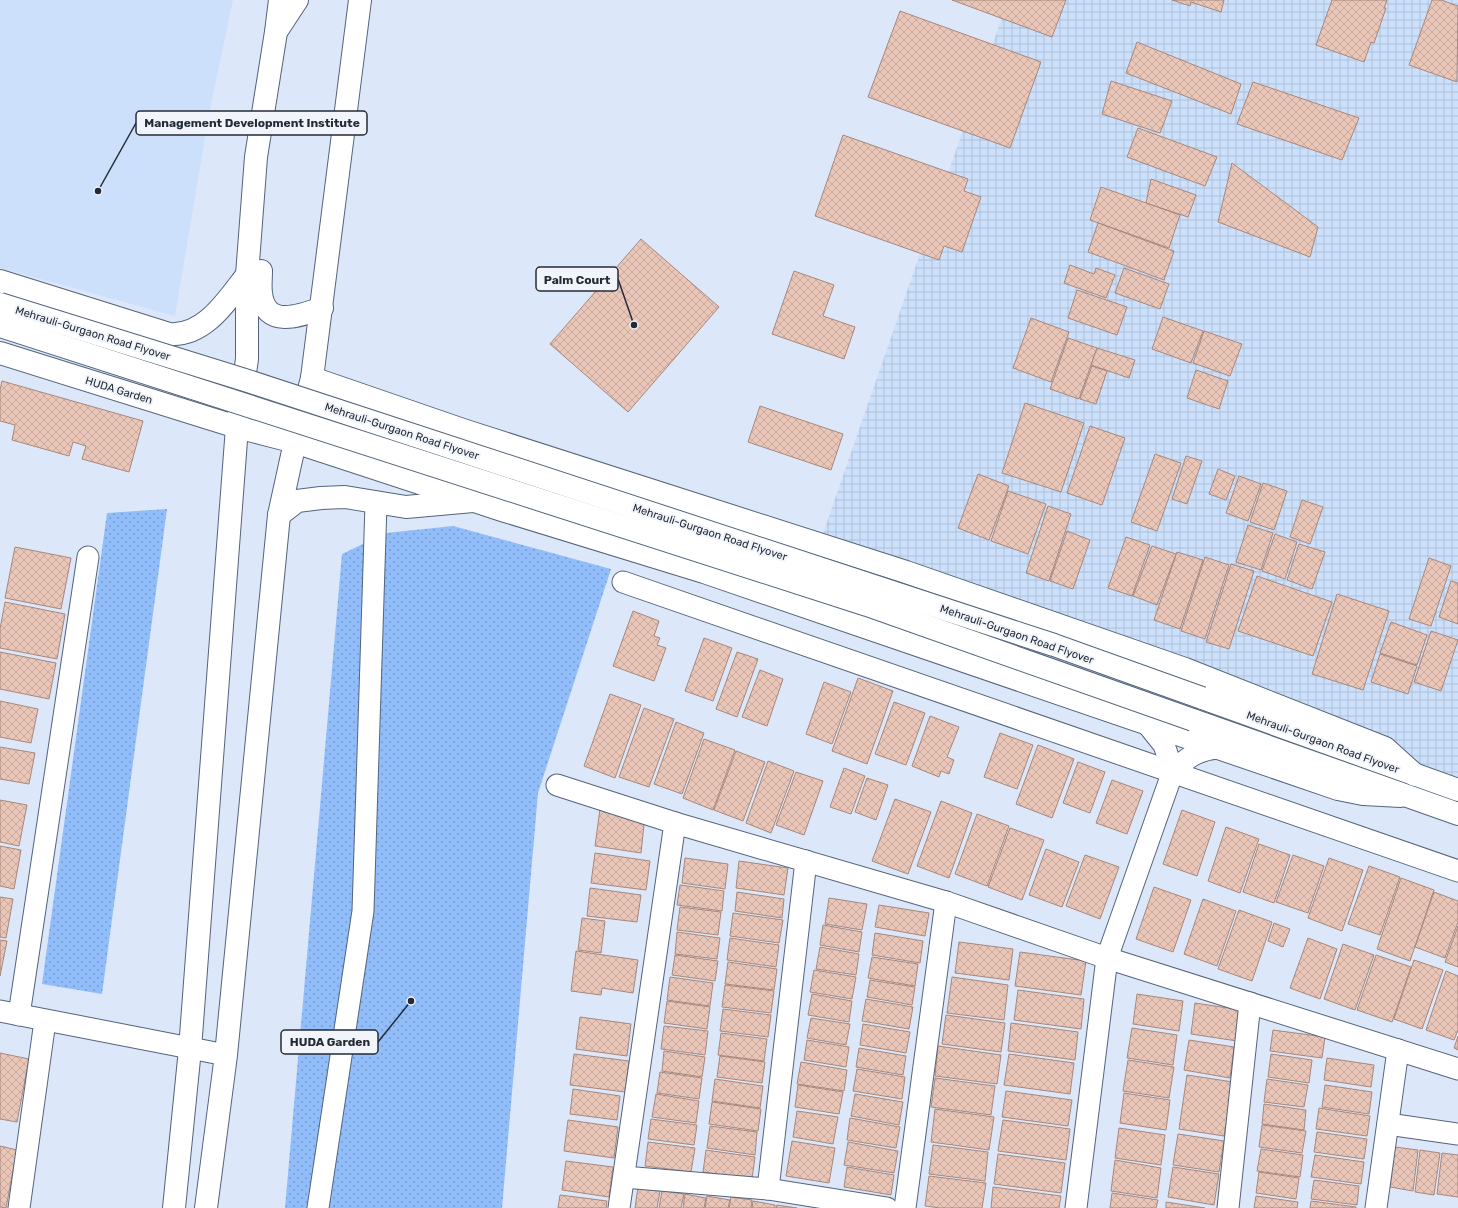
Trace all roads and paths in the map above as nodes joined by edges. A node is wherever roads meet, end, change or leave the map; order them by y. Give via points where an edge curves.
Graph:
1 (280, 0) edge
2 (297, 0) edge
3 (360, 0) edge
4 (276, 32) junction
5 (256, 156) junction
6 (247, 275) junction
7 (0, 281) edge
8 (0, 304) edge
9 (322, 308) junction
10 (0, 326) edge
11 (144, 326) junction
12 (0, 353) edge
13 (312, 378) junction
14 (128, 392) junction
15 (415, 414) junction
16 (237, 427) junction
17 (294, 442) junction
18 (396, 475) junction
19 (473, 501) junction
20 (376, 504) junction
21 (279, 515) junction
22 (88, 557) dead end
23 (623, 582) dead end
24 (1148, 725) junction
25 (1217, 748) junction
26 (1173, 771) junction
27 (1414, 775) junction
28 (557, 785) dead end
29 (1458, 790) edge
30 (1408, 796) junction
31 (1458, 814) edge
32 (674, 823) junction
33 (806, 861) junction
34 (1458, 871) edge
35 (946, 902) junction
36 (1107, 958) junction
37 (1250, 1003) junction
38 (10, 1013) edge
39 (45, 1021) junction
40 (190, 1049) junction
41 (1398, 1050) junction
42 (226, 1055) junction
43 (1458, 1069) edge
44 (1388, 1124) junction
45 (1458, 1134) edge
46 (624, 1177) junction
47 (768, 1189) junction
48 (19, 1208) edge
49 (174, 1208) edge
50 (206, 1208) edge
51 (318, 1208) edge
52 (619, 1208) edge
53 (887, 1208) edge
54 (905, 1208) edge
55 (1076, 1208) edge
56 (1228, 1208) edge
57 (1376, 1208) edge

1 - 4 main road
2 - 4 main road
3 - 9 main road
4 - 5 main road
5 - 6 main road
5 - 9 main road via 262,214 263,304 270,312 281,318 291,318
6 - 11 main road via 217,313 197,328 179,335
6 - 16 main road via 247,359
7 - 11 main road
8 - 27 main road, Mehrauli-Gurgaon Road Flyover, bridge via 270,388 1054,645
9 - 13 main road
10 - 30 main road, Mehrauli-Gurgaon Road Flyover, bridge via 867,605
11 - 14 main road
12 - 14 main road, HUDA Garden
13 - 15 main road
13 - 17 main road
14 - 16 main road, HUDA Garden
15 - 18 main road
15 - 27 main road via 906,572 1185,669 1385,748
16 - 17 main road, HUDA Garden
16 - 40 main road
17 - 18 main road, HUDA Garden
17 - 21 main road
18 - 19 main road, HUDA Garden
19 - 20 main road via 406,507
19 - 24 main road, HUDA Garden via 704,572
20 - 21 main road via 345,497 321,498 297,501
20 - 51 street via 363,912
21 - 42 main road
22 - 38 street
23 - 26 street
24 - 25 main road, HUDA Garden
24 - 26 street via 1164,745
25 - 26 street via 1197,752
25 - 30 main road, HUDA Garden via 1349,792
26 - 34 street
26 - 36 street
27 - 29 main road, Mehrauli-Gurgaon Road Flyover
28 - 32 street
30 - 31 main road, Mehrauli-Gurgaon Road Flyover
32 - 33 street
32 - 46 street
33 - 35 street
33 - 47 street
35 - 36 street
35 - 54 street
36 - 37 street
36 - 55 street
37 - 41 street
37 - 56 street
38 - 39 street
39 - 40 street
39 - 48 street
40 - 42 street
40 - 49 main road
41 - 43 street
41 - 44 street
42 - 50 main road
44 - 45 street
44 - 57 street
46 - 47 street
46 - 52 street
47 - 53 street

